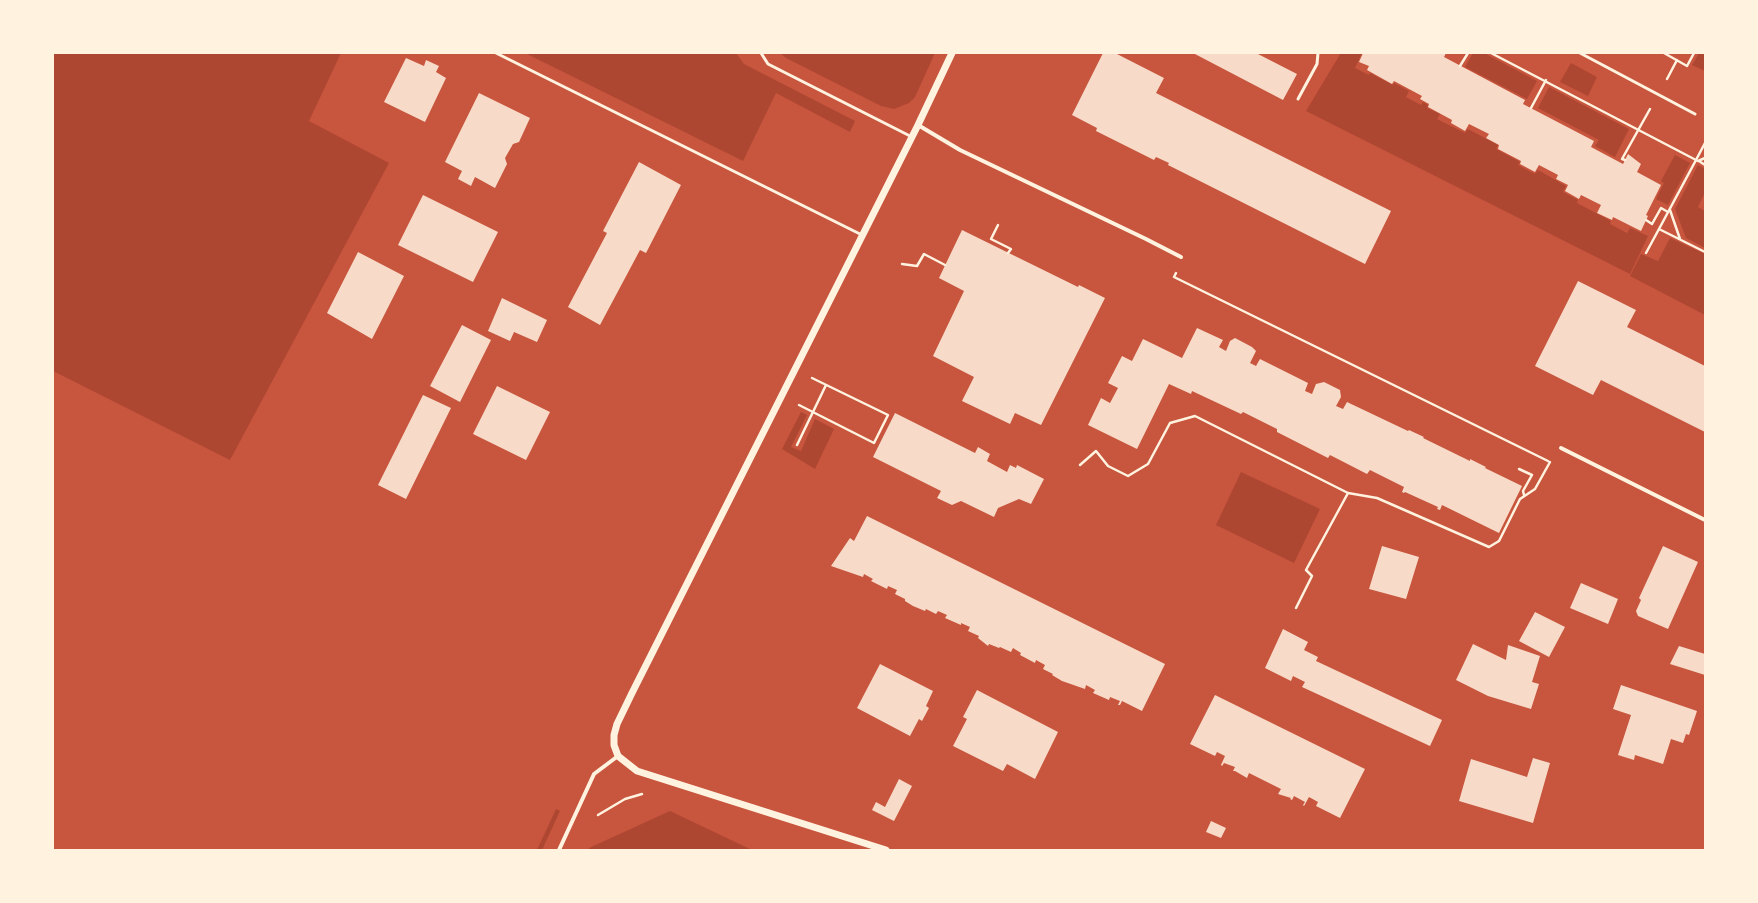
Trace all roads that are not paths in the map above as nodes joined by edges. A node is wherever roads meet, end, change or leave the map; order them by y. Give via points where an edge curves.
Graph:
1 (496, 53) edge
2 (761, 53) edge
3 (952, 53) edge
4 (1318, 53) edge
5 (1580, 53) edge
6 (1298, 99) dead end
7 (1695, 114) dead end
8 (918, 125) junction
9 (912, 136) junction
10 (862, 236) junction
11 (1180, 257) road end
12 (1561, 448) dead end
13 (1705, 520) edge
14 (618, 756) junction
15 (559, 850) edge
16 (886, 850) edge

1 - 10 lane
2 - 9 lane via 768,64
3 - 8 street
4 - 6 lane via 1317,64
5 - 7 lane
8 - 9 street
8 - 11 street via 960,150
9 - 10 street
10 - 14 street via 617,724 614,745
12 - 13 street
14 - 15 street via 594,774
14 - 16 street via 637,771

